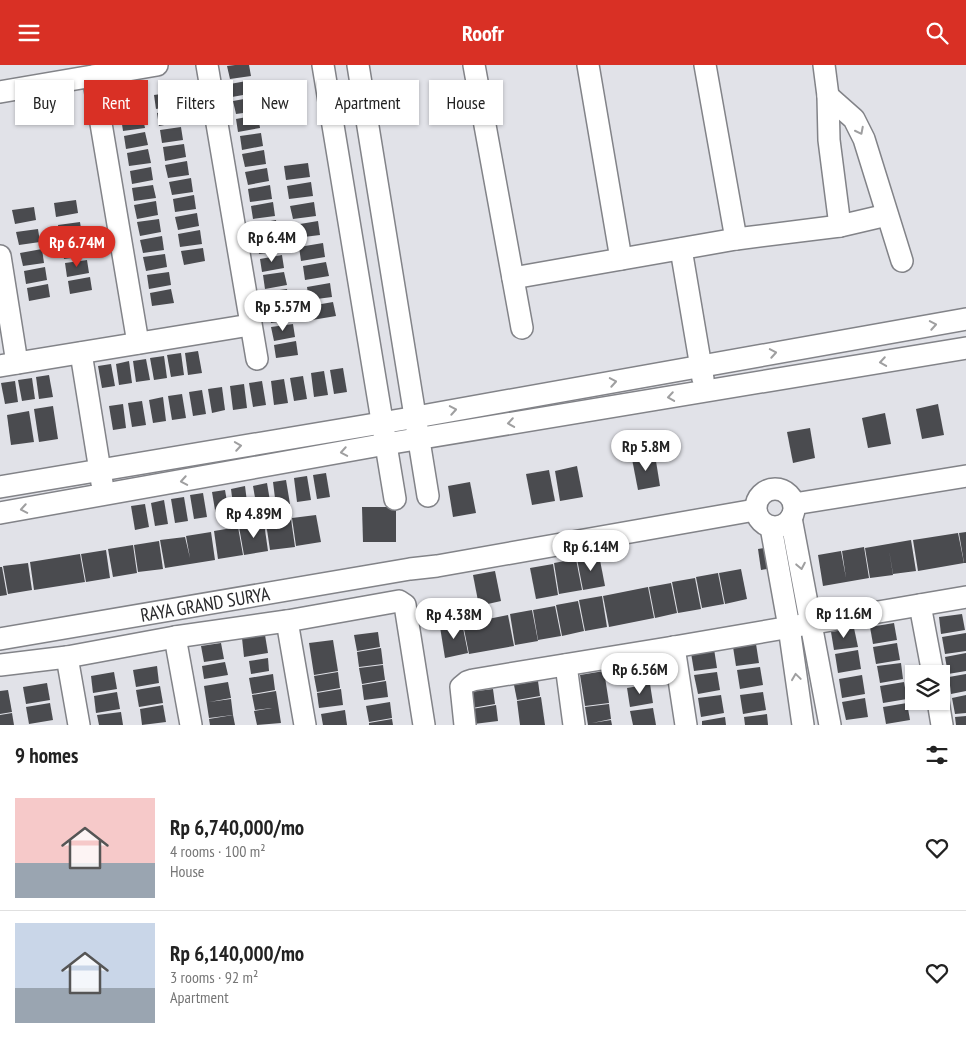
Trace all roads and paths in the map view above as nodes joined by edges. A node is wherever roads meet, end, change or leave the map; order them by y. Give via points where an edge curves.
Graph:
1 (157, 65) edge
2 (207, 65) edge
3 (323, 65) edge
4 (358, 65) edge
5 (474, 65) edge
6 (588, 65) edge
7 (705, 65) edge
8 (824, 65) edge
9 (93, 76) junction
10 (0, 92) edge
11 (828, 95) junction
12 (887, 215) junction
13 (840, 226) junction
14 (736, 239) junction
15 (681, 249) junction
16 (0, 256) edge
17 (621, 259) junction
18 (902, 261) dead end
19 (513, 278) junction
20 (966, 319) edge
21 (250, 325) junction
22 (522, 328) dead end
23 (138, 343) junction
24 (966, 348) edge
25 (81, 353) junction
26 (257, 359) dead end
27 (8, 365) edge
28 (701, 366) junction
29 (706, 391) junction
30 (397, 420) junction
31 (401, 442) junction
32 (100, 469) junction
33 (966, 476) edge
34 (0, 487) edge
35 (104, 495) junction
36 (428, 496) dead end
37 (395, 499) dead end
38 (755, 510) junction
39 (792, 511) junction
40 (0, 513) edge
41 (771, 527) junction
42 (966, 597) edge
43 (920, 605) junction
44 (286, 621) junction
45 (812, 624) junction
46 (789, 627) junction
47 (175, 637) junction
48 (0, 639) edge
49 (674, 647) junction
50 (67, 657) junction
51 (0, 665) edge
52 (566, 665) junction
53 (931, 665) edge
54 (940, 710) edge
55 (80, 725) edge
56 (191, 725) edge
57 (305, 725) edge
58 (424, 725) edge
59 (465, 725) edge
60 (574, 725) edge
61 (686, 725) edge
62 (803, 725) edge
63 (830, 725) edge
64 (942, 725) edge

1 - 9 street
2 - 21 street
3 - 30 street
4 - 30 street
5 - 19 street
6 - 17 street
7 - 14 street
8 - 11 street
9 - 10 street
9 - 23 street
11 -> 12 street via 854,119 864,139
11 - 13 street via 829,140
12 - 13 street
12 - 18 street
13 - 14 street
14 - 15 street
15 - 17 street
15 - 28 street
16 - 27 street
17 - 19 street
19 - 22 street
28 -> 20 street
21 - 23 street
21 - 26 street
23 - 25 street
24 -> 29 street
25 - 27 street
25 - 32 street
28 - 29 street
30 -> 28 street
29 -> 31 street
30 - 31 street
30 - 31 street
32 -> 30 street
31 -> 35 street
31 - 36 street
31 - 37 street
32 - 34 street
32 - 35 street
33 - 39 street
35 -> 40 street
38 - 39 street via 759,496 765,491 779,489 791,497
38 - 41 street via 760,521
38 - 48 street, RAYA GRAND SURYA
39 - 41 street via 782,526
39 -> 45 street
41 - 46 street
42 - 43 street
43 - 45 street
43 - 53 street
44 - 47 street
44 - 57 street
44 - 58 street via 402,602 406,610
45 - 46 street
45 - 63 street
46 - 49 street
62 -> 46 street
47 - 50 street
47 - 56 street
49 - 52 street
49 - 61 street
50 - 51 street
50 - 55 street
52 - 59 street via 467,682 461,687
52 - 60 street
54 - 64 street

